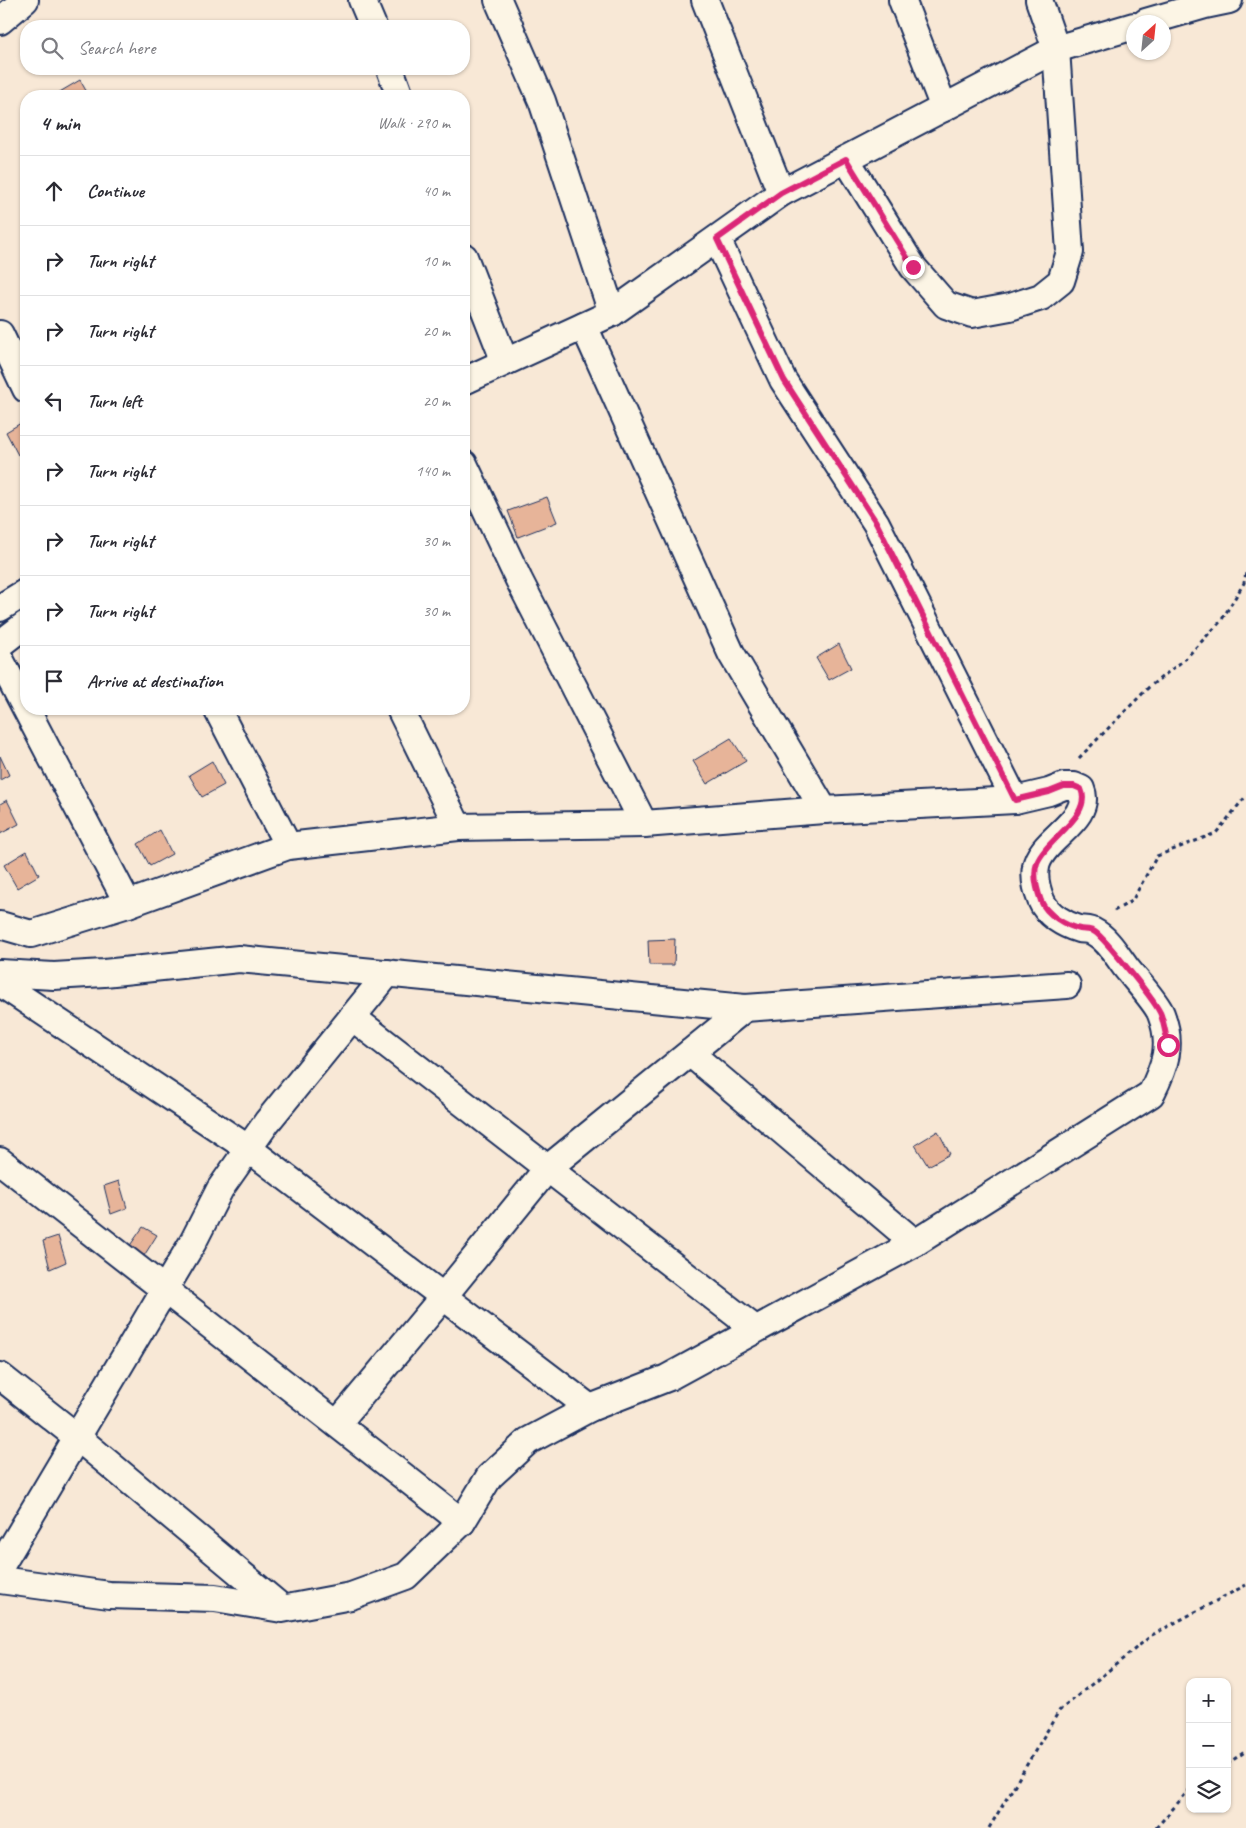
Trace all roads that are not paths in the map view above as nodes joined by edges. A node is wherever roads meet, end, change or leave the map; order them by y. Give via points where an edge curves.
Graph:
1 (25, 0) edge
2 (362, 0) edge
3 (498, 0) edge
4 (704, 0) edge
5 (902, 0) edge
6 (1039, 0) edge
7 (1229, 0) edge
8 (1170, 15) edge
9 (370, 20) edge
10 (0, 22) edge
11 (1126, 28) edge
12 (1056, 50) junction
13 (392, 75) edge
14 (398, 90) edge
15 (944, 108) junction
16 (846, 159) junction
17 (781, 193) junction
18 (717, 239) junction
19 (470, 272) edge
20 (612, 314) junction
21 (584, 326) junction
22 (0, 334) edge
23 (505, 362) junction
24 (20, 376) edge
25 (470, 378) edge
26 (470, 477) edge
27 (20, 596) edge
28 (0, 608) edge
29 (20, 629) edge
30 (0, 644) edge
31 (0, 659) edge
32 (20, 697) edge
33 (29, 715) edge
34 (220, 715) edge
35 (403, 715) edge
36 (1015, 800) junction
37 (824, 810) junction
38 (644, 824) junction
39 (458, 826) junction
40 (288, 846) junction
41 (128, 904) junction
42 (0, 925) edge
43 (0, 973) edge
44 (388, 973) junction
45 (0, 983) edge
46 (1067, 985) dead end
47 (745, 1008) junction
48 (352, 1017) junction
49 (690, 1053) junction
50 (248, 1149) junction
51 (0, 1161) edge
52 (547, 1169) junction
53 (915, 1243) junction
54 (165, 1289) junction
55 (443, 1297) junction
56 (754, 1329) junction
57 (0, 1376) edge
58 (590, 1408) junction
59 (337, 1424) junction
60 (77, 1437) junction
61 (462, 1522) junction
62 (0, 1567) edge
63 (0, 1580) edge
64 (282, 1609) junction

1 - 10 street
2 - 9 street
3 - 20 street via 542,101
4 - 17 street
5 - 15 street
6 - 12 street
7 - 8 street
11 - 12 street
12 - 15 street
12 - 16 street via 1070,252 1061,281 1041,297 972,314 946,305 913,267
13 - 14 street
15 - 16 street
16 - 17 street
17 - 18 street
18 - 20 street
18 - 36 street via 784,380 876,522
19 - 23 street
20 - 21 street
21 - 23 street
21 - 37 street via 731,653
22 - 24 street
23 - 25 street
26 - 38 street via 518,580
27 - 28 street
29 - 30 street
31 - 32 street
33 - 41 street
34 - 40 street
35 - 39 street
36 - 37 street
36 - 53 street via 1064,786 1081,789 1083,805 1078,814 1041,854 1036,865 1035,878 1042,902 1066,924 1093,931 1106,941 1161,1013 1168,1045 1163,1069 1150,1094
37 - 38 street
38 - 39 street
39 - 40 street
40 - 41 street
41 - 42 street via 31,934
43 - 44 street via 54,976 239,959
44 - 47 street
44 - 48 street
45 - 50 street
46 - 47 street
47 - 49 street
48 - 50 street
48 - 52 street
49 - 52 street
49 - 53 street
50 - 54 street via 220,1189
50 - 55 street
51 - 54 street
52 - 55 street
52 - 56 street
53 - 56 street
54 - 59 street
54 - 60 street
55 - 58 street
55 - 59 street
56 - 58 street via 667,1378
57 - 60 street
58 - 61 street via 528,1441 489,1477
59 - 61 street
60 - 62 street
60 - 64 street
61 - 64 street via 406,1576 351,1596
63 - 64 street via 110,1595 216,1598

